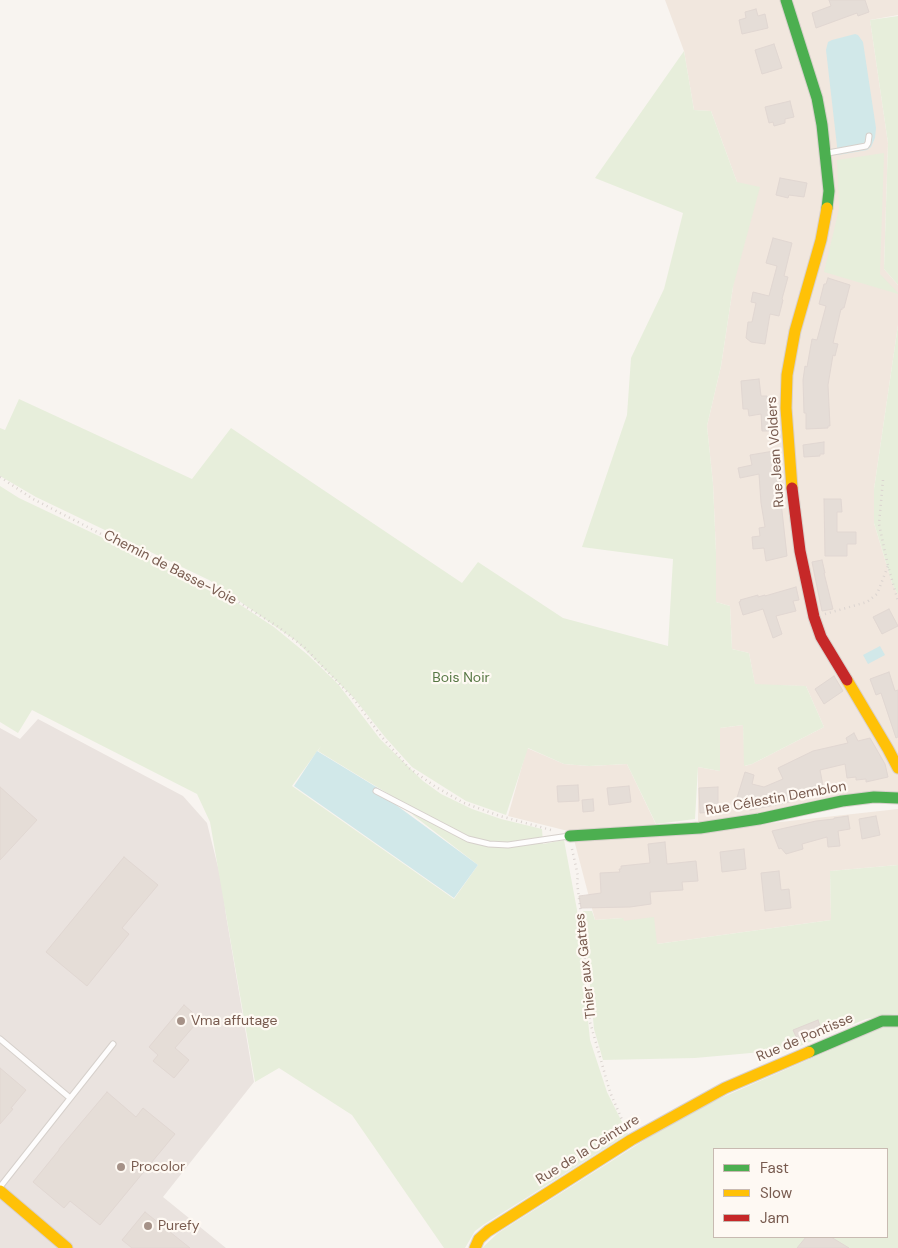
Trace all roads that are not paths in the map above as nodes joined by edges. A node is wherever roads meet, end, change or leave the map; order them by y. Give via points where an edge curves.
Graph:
1 (786, 0) edge
2 (869, 136) dead end
3 (825, 154) junction
4 (898, 768) edge
5 (376, 791) dead end
6 (898, 798) edge
7 (570, 836) joint
8 (898, 1021) edge
9 (0, 1039) edge
10 (113, 1044) dead end
11 (725, 1088) joint
12 (70, 1098) junction
13 (0, 1187) edge
14 (0, 1191) edge
15 (66, 1248) edge
16 (474, 1248) edge

1 - 3 street, Rue Jean Volders via 818,98
2 - 3 lane via 866,146
3 - 4 street, Rue Jean Volders via 829,191 827,212 793,339 788,375 786,408 793,495 800,551 814,617 825,644
5 - 7 lane via 468,839 489,844 508,845
6 - 7 street, Rue Célestin Demblon via 842,801 759,820 700,828
8 - 11 street, Rue de Pontisse via 882,1021
9 - 12 lane
10 - 12 lane
11 - 16 street, Rue de la Ceinture via 631,1140 488,1231
12 - 13 lane
14 - 15 street

